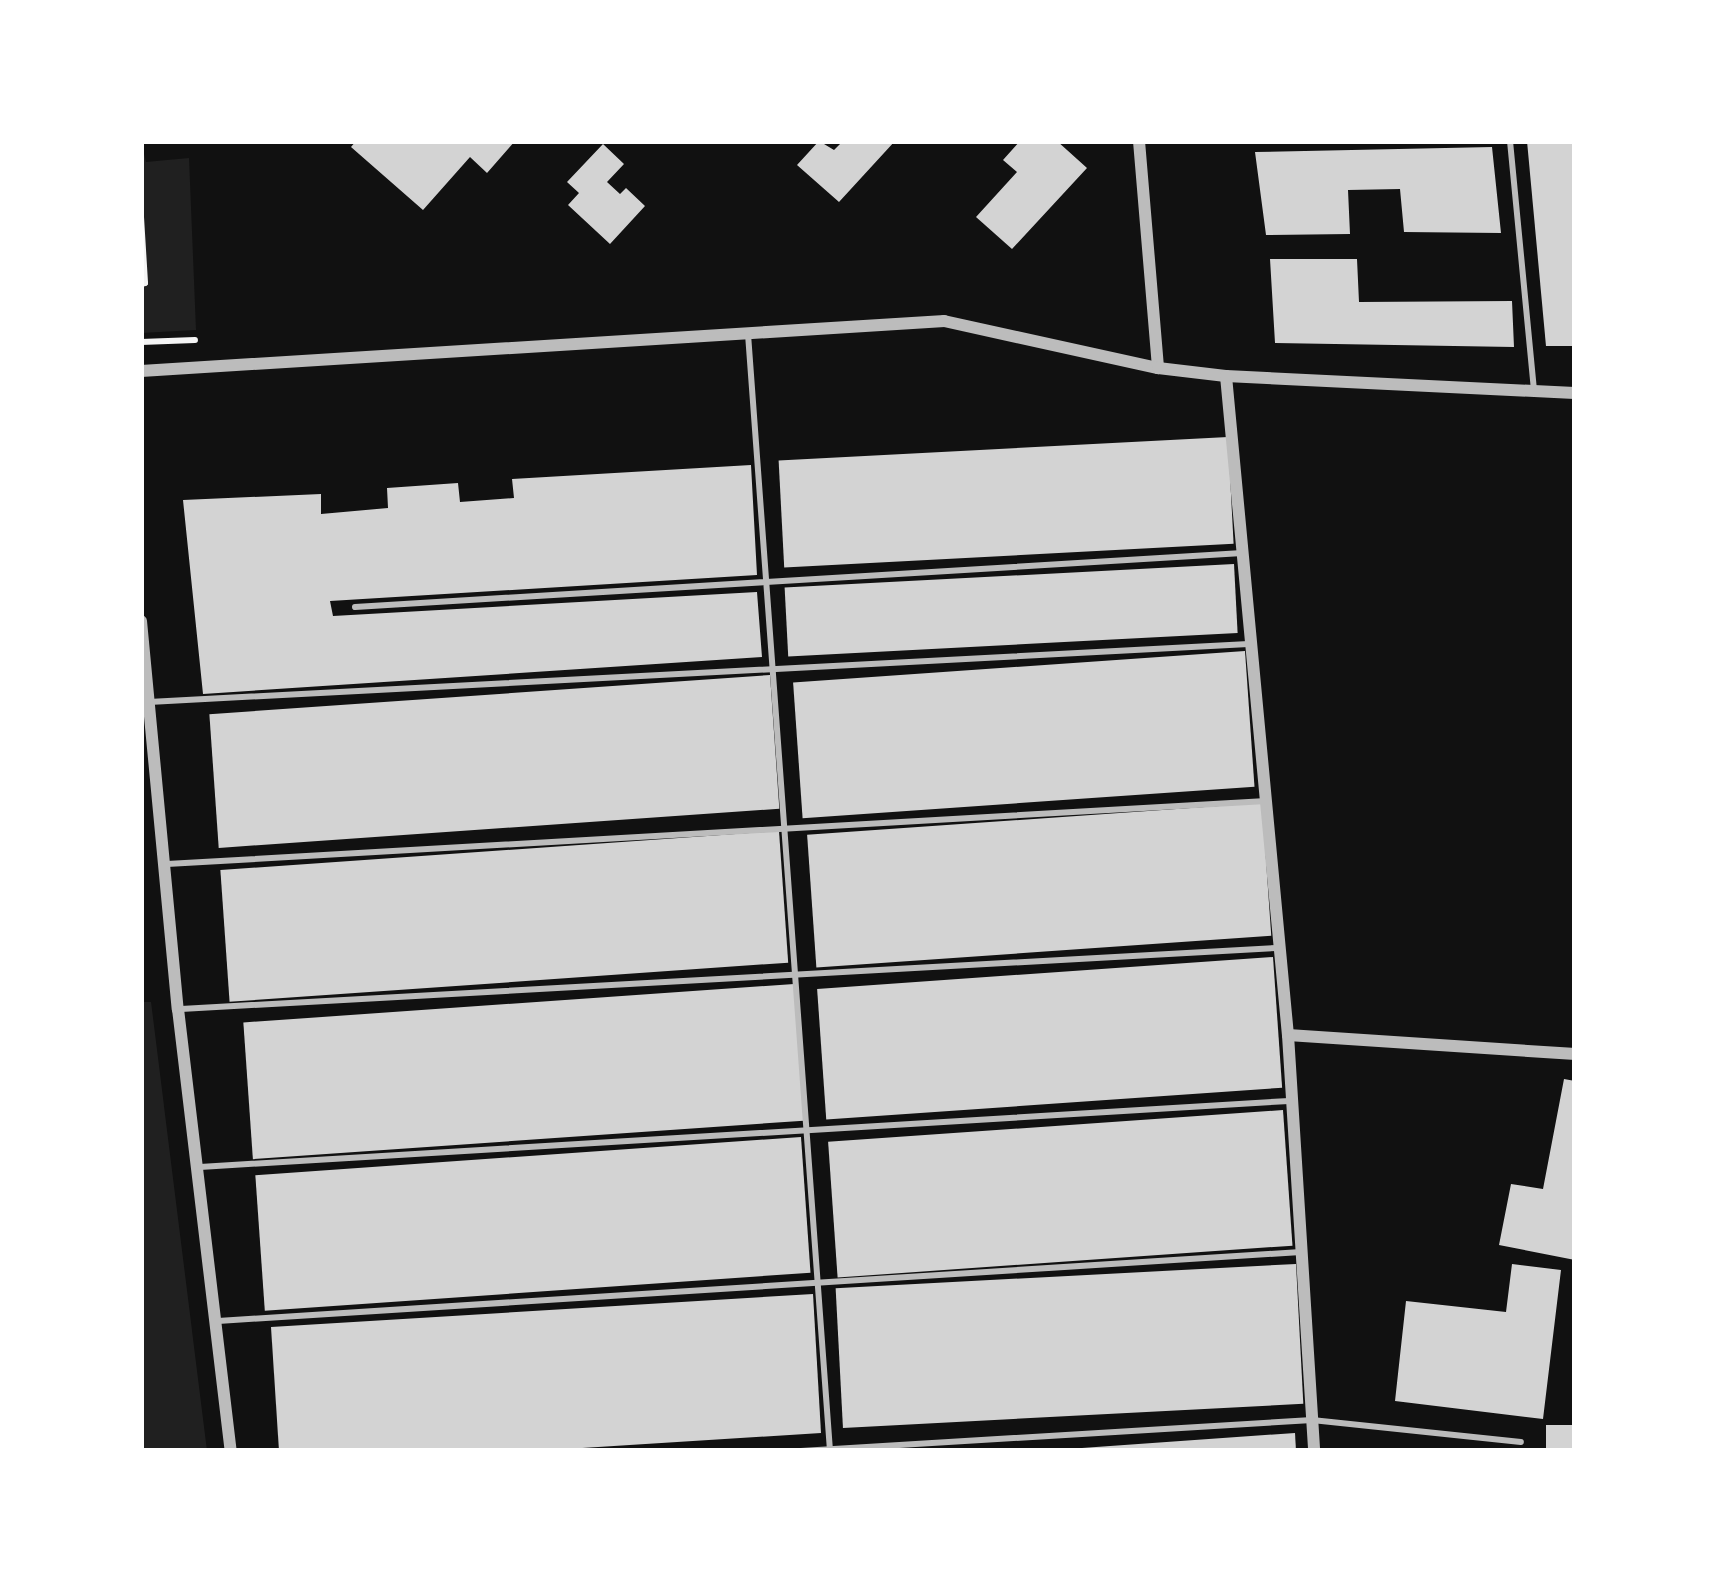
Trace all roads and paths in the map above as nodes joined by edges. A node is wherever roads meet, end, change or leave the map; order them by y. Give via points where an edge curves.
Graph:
1 (1139, 141) edge
2 (1510, 141) edge
3 (141, 217) edge
4 (141, 284) edge
5 (748, 334) junction
6 (195, 340) dead end
7 (141, 342) edge
8 (1158, 368) junction
9 (141, 371) edge
10 (1226, 376) junction
11 (1534, 392) junction
12 (1575, 394) edge
13 (1242, 554) junction
14 (766, 582) junction
15 (355, 607) dead end
16 (141, 621) edge
17 (1251, 644) junction
18 (773, 669) junction
19 (149, 702) junction
20 (1266, 801) junction
21 (784, 829) junction
22 (164, 864) junction
23 (1280, 948) junction
24 (795, 975) junction
25 (178, 1010) junction
26 (1288, 1035) junction
27 (1575, 1054) edge
28 (1292, 1101) junction
29 (806, 1130) junction
30 (195, 1167) junction
31 (1302, 1252) junction
32 (818, 1283) junction
33 (215, 1322) junction
34 (1312, 1420) junction
35 (1521, 1442) dead end
36 (830, 1450) edge
37 (231, 1451) edge
38 (801, 1451) edge
39 (1314, 1451) edge

1 - 8 street
2 - 11 lane
3 - 4 path
5 - 8 street via 944,321
5 - 9 street
5 - 14 lane
6 - 7 path
8 - 10 street
10 - 11 street
10 - 13 street
11 - 12 street
13 - 14 lane
13 - 17 street
14 - 15 lane
14 - 18 lane
16 - 19 street
17 - 18 lane
17 - 20 street
18 - 19 lane
18 - 21 lane
19 - 22 street
20 - 21 lane
20 - 23 street
21 - 22 lane
21 - 24 lane
22 - 25 street
23 - 24 lane
23 - 26 street
24 - 25 lane
24 - 29 lane
25 - 30 street
26 - 27 street
26 - 28 street
28 - 29 lane
28 - 31 street
29 - 30 lane
29 - 32 lane
30 - 33 street
31 - 32 lane
31 - 34 street
32 - 33 lane
32 - 36 lane
33 - 37 street
34 - 35 lane
34 - 36 lane
34 - 39 street
36 - 38 lane

